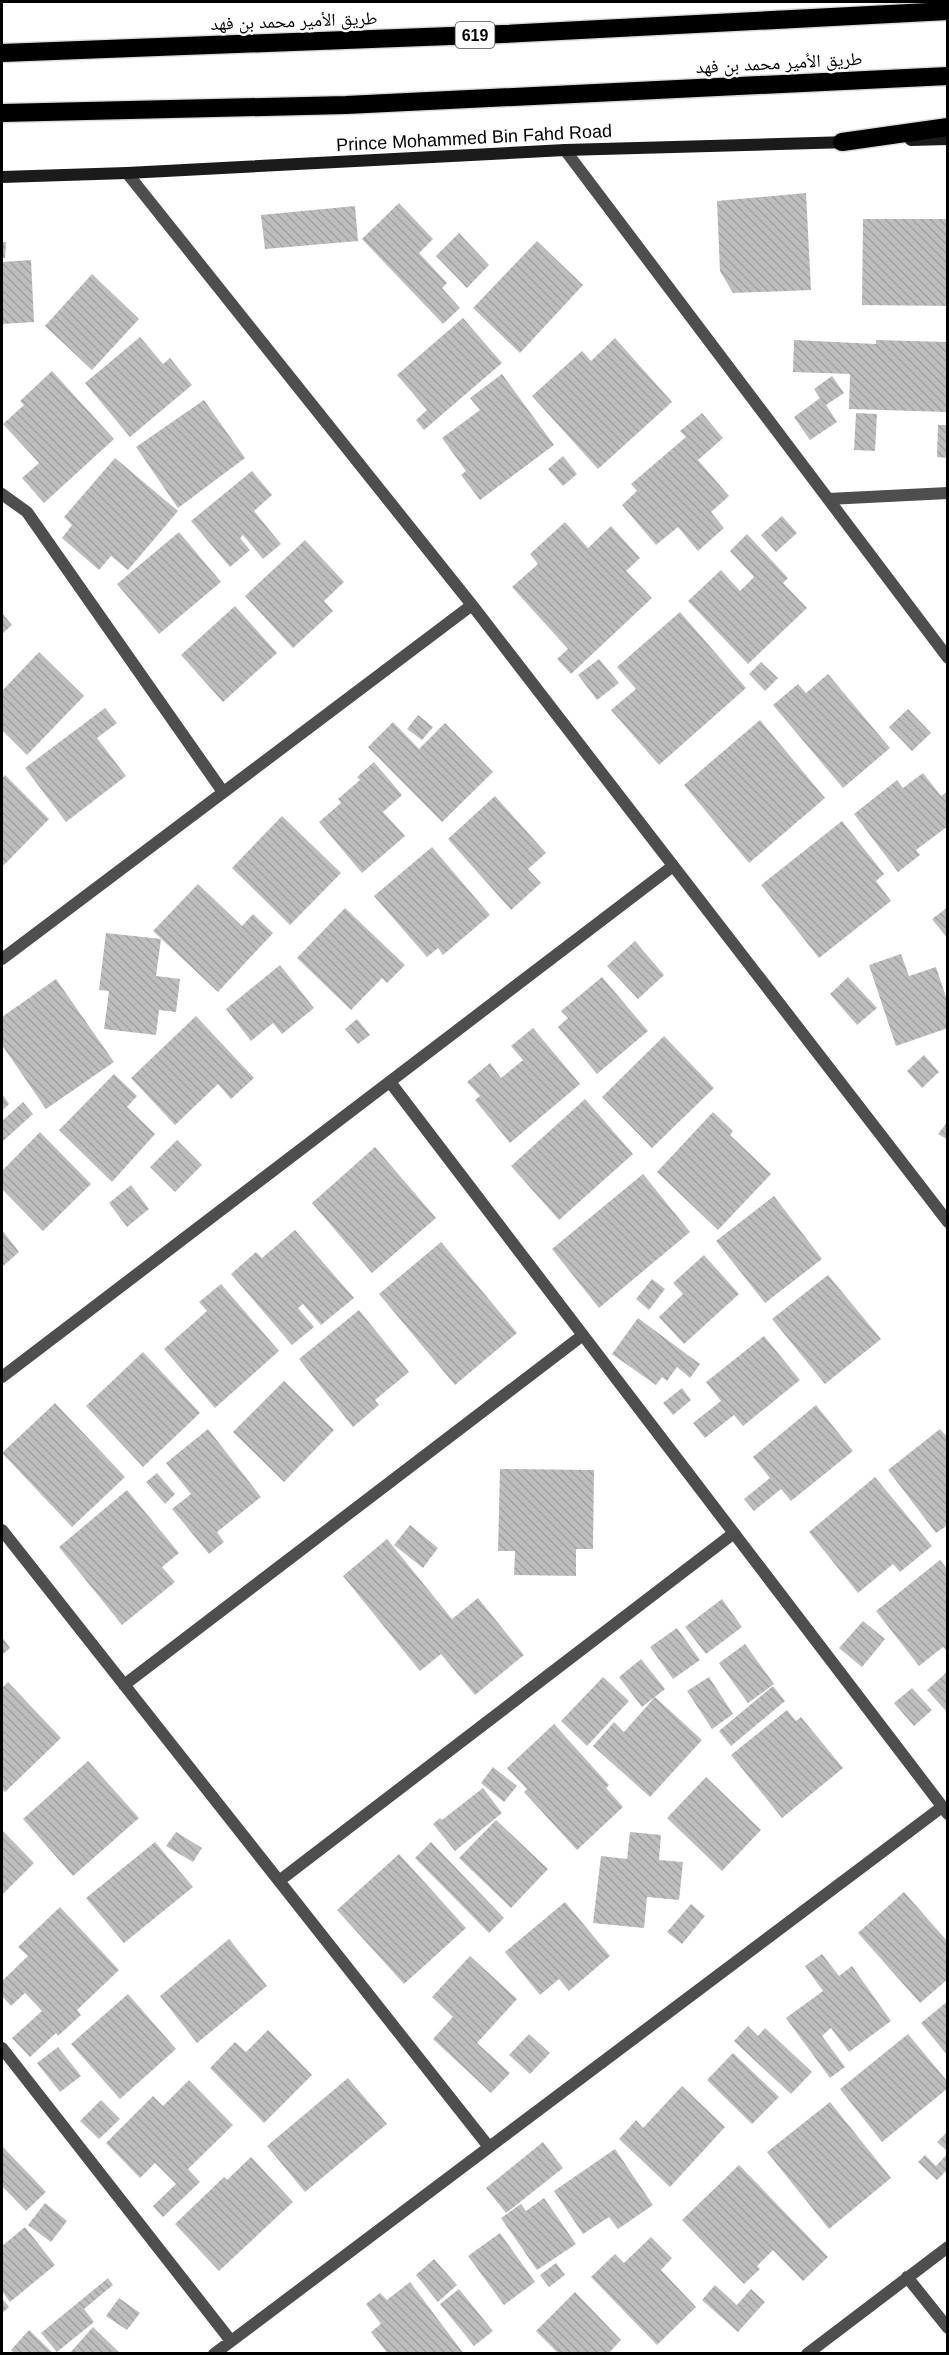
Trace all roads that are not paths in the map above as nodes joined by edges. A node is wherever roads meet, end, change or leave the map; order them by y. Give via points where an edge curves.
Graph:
1 (948, 11) edge
2 (2, 53) edge
3 (948, 76) edge
4 (2, 113) edge
5 (948, 127) edge
6 (948, 139) edge
7 (842, 142) junction
8 (565, 150) junction
9 (127, 173) junction
10 (2, 177) edge
11 (948, 493) edge
12 (2, 494) edge
13 (828, 499) junction
14 (472, 605) junction
15 (948, 658) edge
16 (223, 792) junction
17 (673, 866) junction
18 (2, 956) edge
19 (390, 1082) junction
20 (948, 1222) edge
21 (583, 1335) junction
22 (2, 1377) edge
23 (2, 1530) edge
24 (734, 1533) junction
25 (124, 1685) junction
26 (945, 1810) edge
27 (279, 1881) junction
28 (2, 2048) edge
29 (489, 2147) junction
30 (948, 2247) edge
31 (907, 2277) junction
32 (948, 2328) edge
33 (231, 2341) junction
34 (214, 2354) edge
35 (807, 2354) edge

1 - 2 highway, طريق الأمير محمد بن فهد / 619 via 515,34
3 - 4 highway, طريق الأمير محمد بن فهد via 370,104
5 - 7 highway
6 - 7 main road, Prince Mohammed Bin Fahd Road
7 - 8 main road, Prince Mohammed Bin Fahd Road
8 - 9 main road, Prince Mohammed Bin Fahd Road
8 - 13 street
9 - 10 main road, Prince Mohammed Bin Fahd Road
9 - 14 street
11 - 13 street
12 - 16 street via 27,512
13 - 15 street
14 - 16 street
14 - 17 street
16 - 18 street
17 - 19 street
17 - 20 street
19 - 21 street
19 - 22 street
21 - 24 street
21 - 25 street
23 - 25 street
24 - 26 street
24 - 27 street
25 - 27 street
26 - 29 street
27 - 29 street
28 - 33 street
29 - 33 street
30 - 31 street
31 - 32 street
31 - 35 street
33 - 34 street

